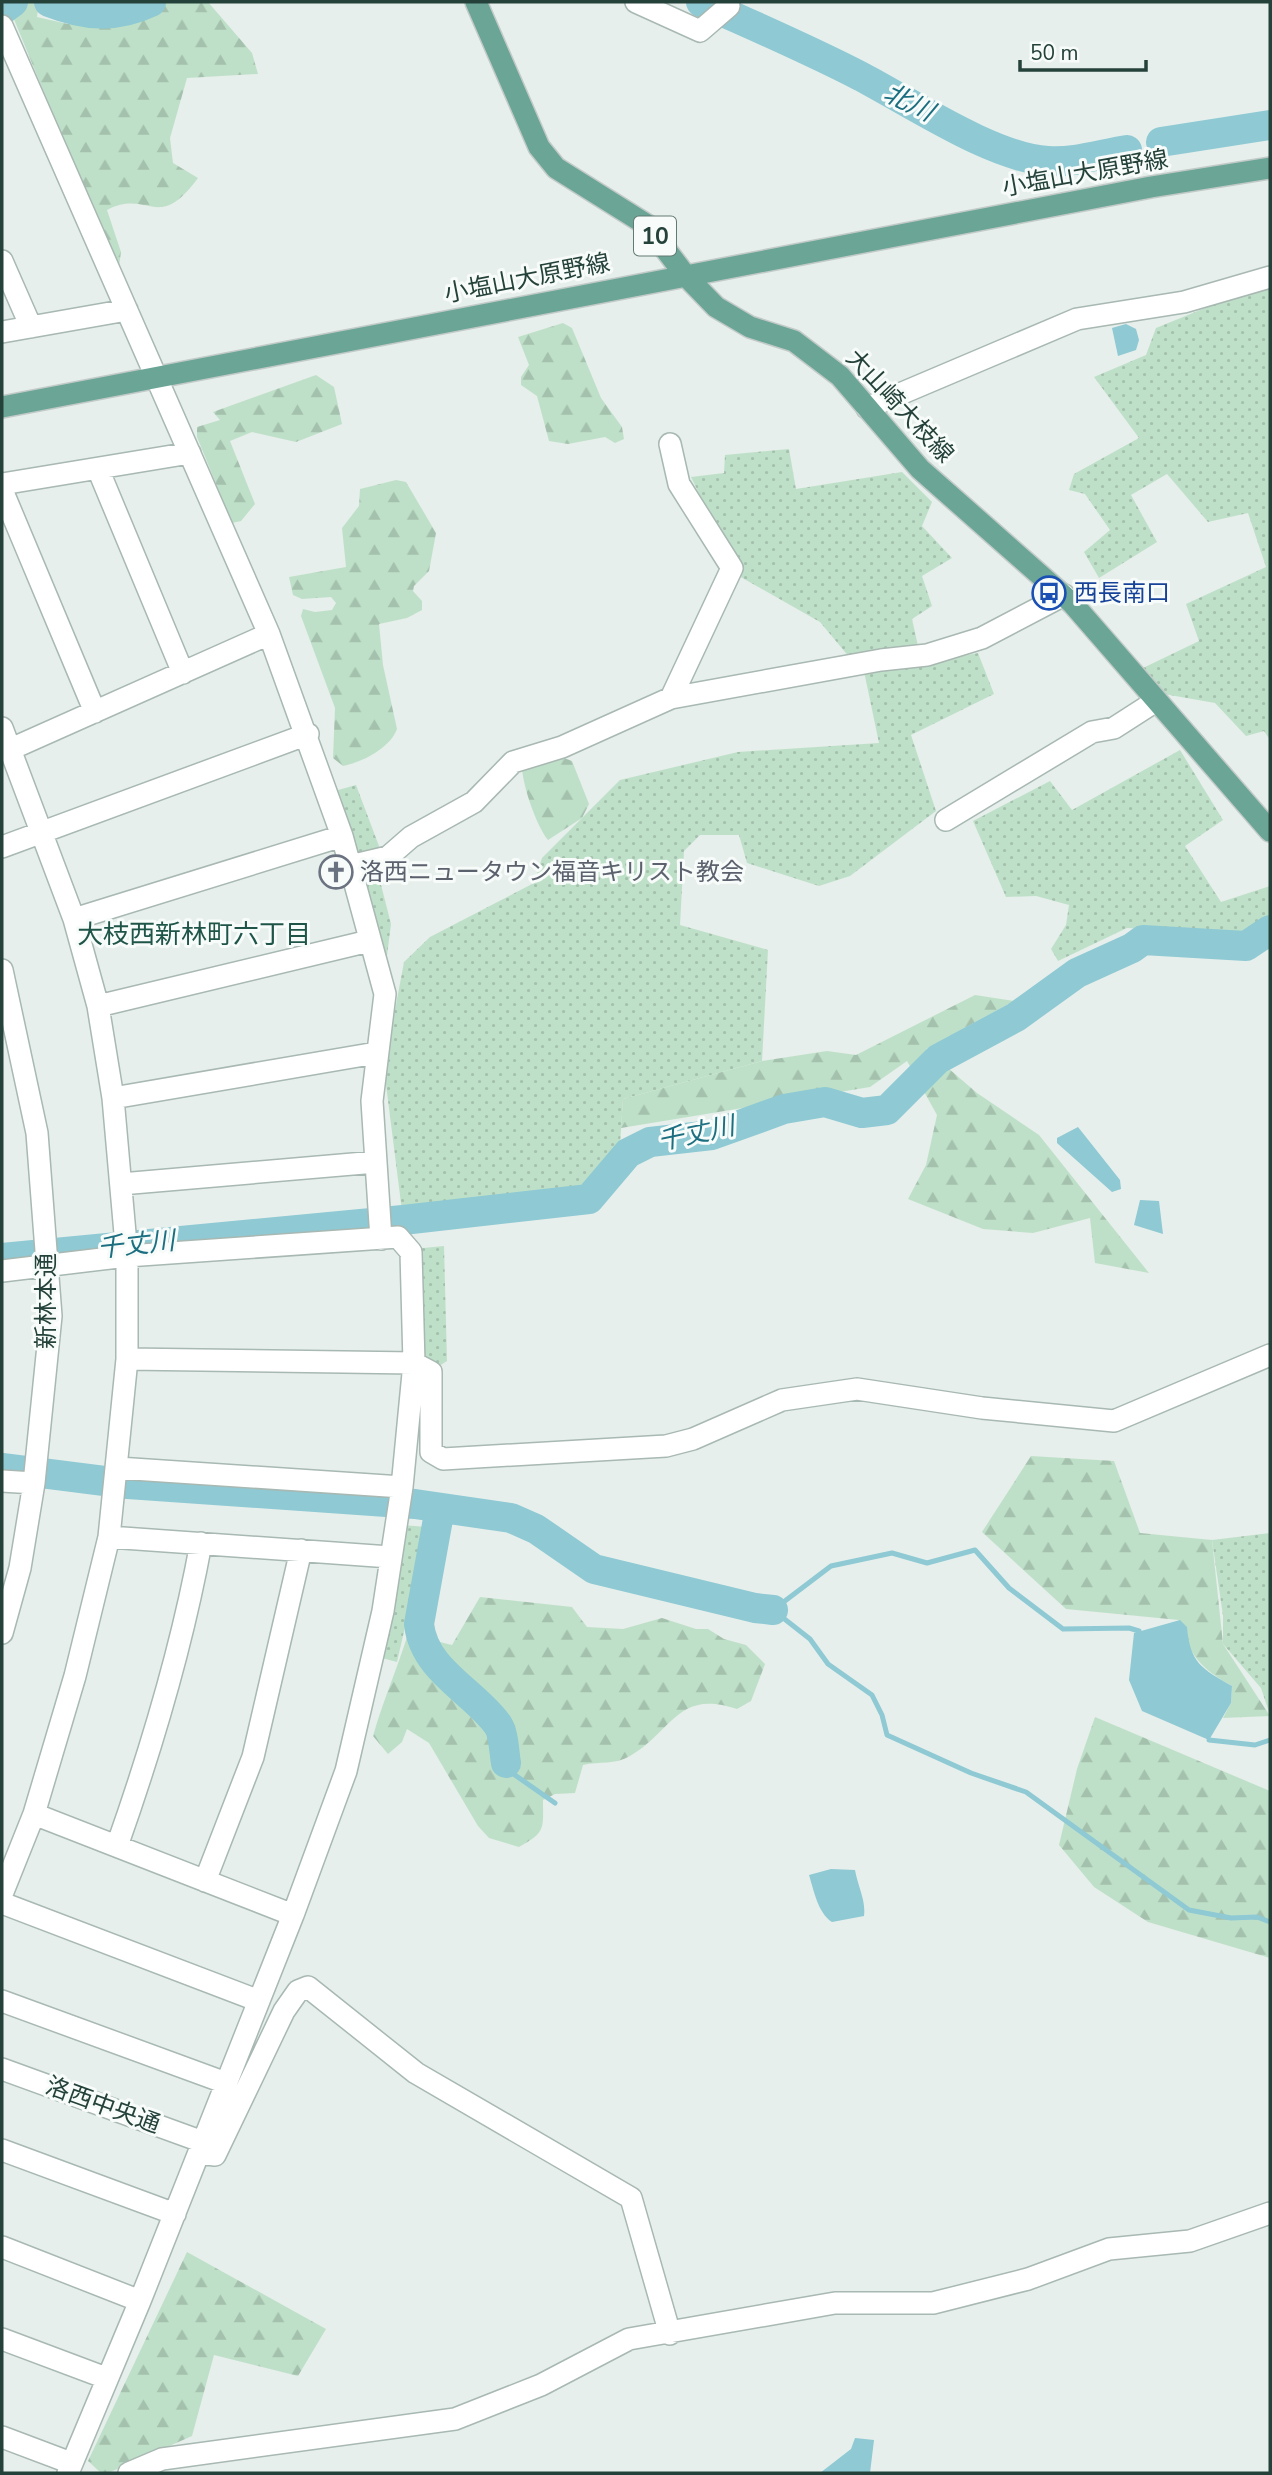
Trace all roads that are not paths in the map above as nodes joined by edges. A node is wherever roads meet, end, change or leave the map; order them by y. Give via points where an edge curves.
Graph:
1 (476, 2) edge
2 (636, 2) edge
3 (729, 6) dead end
4 (2, 29) edge
5 (1270, 168) edge
6 (2, 261) edge
7 (685, 275) junction
8 (1270, 277) edge
9 (127, 310) junction
10 (31, 327) junction
11 (2, 332) edge
12 (158, 375) junction
13 (2, 407) edge
14 (867, 408) junction
15 (670, 444) dead end
16 (190, 453) junction
17 (98, 468) junction
18 (2, 484) edge
19 (2, 490) edge
20 (1064, 594) junction
21 (269, 634) junction
22 (183, 673) junction
23 (671, 698) junction
24 (1156, 701) junction
25 (95, 712) junction
26 (2, 728) edge
27 (308, 734) junction
28 (11, 749) junction
29 (946, 820) dead end
30 (1266, 822) edge
31 (42, 832) junction
32 (342, 836) junction
33 (2, 847) edge
34 (350, 866) junction
35 (74, 919) junction
36 (369, 941) junction
37 (2, 970) edge
38 (98, 1006) junction
39 (376, 1053) junction
40 (113, 1098) junction
41 (376, 1162) junction
42 (121, 1184) junction
43 (381, 1239) junction
44 (127, 1256) junction
45 (48, 1265) junction
46 (2, 1271) edge
47 (1270, 1355) edge
48 (127, 1359) junction
49 (414, 1363) junction
50 (118, 1468) junction
51 (2, 1481) edge
52 (34, 1483) junction
53 (401, 1487) junction
54 (109, 1537) junction
55 (201, 1543) junction
56 (301, 1550) junction
57 (390, 1557) junction
58 (2, 1633) edge
59 (34, 1814) junction
60 (117, 1846) junction
61 (205, 1881) junction
62 (2, 1894) edge
63 (2, 1903) edge
64 (293, 1915) junction
65 (2, 2001) edge
66 (259, 2001) junction
67 (2, 2068) edge
68 (226, 2083) junction
69 (201, 2147) junction
70 (2, 2150) edge
71 (1270, 2213) edge
72 (175, 2214) junction
73 (2, 2247) edge
74 (140, 2301) junction
75 (670, 2334) junction
76 (2, 2339) edge
77 (106, 2378) junction
78 (2, 2437) edge
79 (69, 2468) edge
80 (130, 2473) edge

1 - 7 main road, 大山崎大枝線 / 10 via 539,147 556,168 647,225
2 - 3 street via 700,31
4 - 9 street
5 - 7 main road, 小塩山大原野線
6 - 10 street
7 - 12 main road, 小塩山大原野線
7 - 14 main road, 大山崎大枝線 / 10 via 716,307 750,327 794,341 840,376
8 - 14 street via 1184,302 1077,319
9 - 10 street
9 - 12 street
10 - 11 street
12 - 13 main road, 小塩山大原野線
12 - 16 street
14 - 20 main road, 大山崎大枝線 / 10 via 920,469
15 - 23 street via 679,484 732,568
16 - 17 street
16 - 21 street
17 - 18 street
17 - 22 street
19 - 25 street
20 - 23 street via 982,638 927,655
20 - 24 main road, 大山崎大枝線 / 10
21 - 22 street
21 - 27 street
22 - 25 street
23 - 34 street via 562,747 513,762 474,802 411,837 388,857
24 - 29 street via 1114,728 1092,732
24 - 30 main road, 大山崎大枝線 / 10
25 - 28 street
26 - 28 street
27 - 31 street
27 - 32 street
28 - 31 street
31 - 33 street
31 - 35 street
32 - 34 street
32 - 35 street
34 - 36 street
35 - 38 street
36 - 38 street
36 - 39 street via 384,994
37 - 45 street, 新林本通 via 37,1133
38 - 40 street
39 - 40 street
39 - 41 street via 372,1101
40 - 42 street
41 - 42 street
41 - 43 street
42 - 44 street
43 - 44 street
43 - 49 street via 398,1237 411,1252
44 - 45 street
44 - 48 street
45 - 46 street
45 - 52 street, 新林本通 via 51,1316
47 - 49 street via 1114,1421 856,1389 782,1400 666,1446 443,1459 431,1452 431,1372
48 - 49 street
48 - 50 street
49 - 53 street
50 - 53 street
50 - 54 street
51 - 52 street
52 - 58 street, 新林本通 via 20,1568
53 - 57 street
54 - 55 street
54 - 59 street via 75,1676
55 - 56 street
55 - 60 street via 187,1619
56 - 57 street
56 - 61 street via 253,1757
57 - 64 street via 383,1611 346,1771
59 - 60 street
59 - 62 street
60 - 61 street
61 - 64 street
63 - 66 street
64 - 66 street
65 - 68 street
66 - 68 street
67 - 69 street, 洛西中央通
68 - 69 street
69 - 72 street
69 - 75 street via 215,2155 284,2011 298,1991 308,1987 416,2073 631,2198
70 - 72 street
71 - 75 street via 1190,2241 1109,2249 1028,2279 933,2303 835,2303
72 - 74 street
73 - 74 street
74 - 77 street
75 - 80 street via 629,2339 541,2385 455,2418 162,2459
76 - 77 street
77 - 79 street
78 - 79 street

